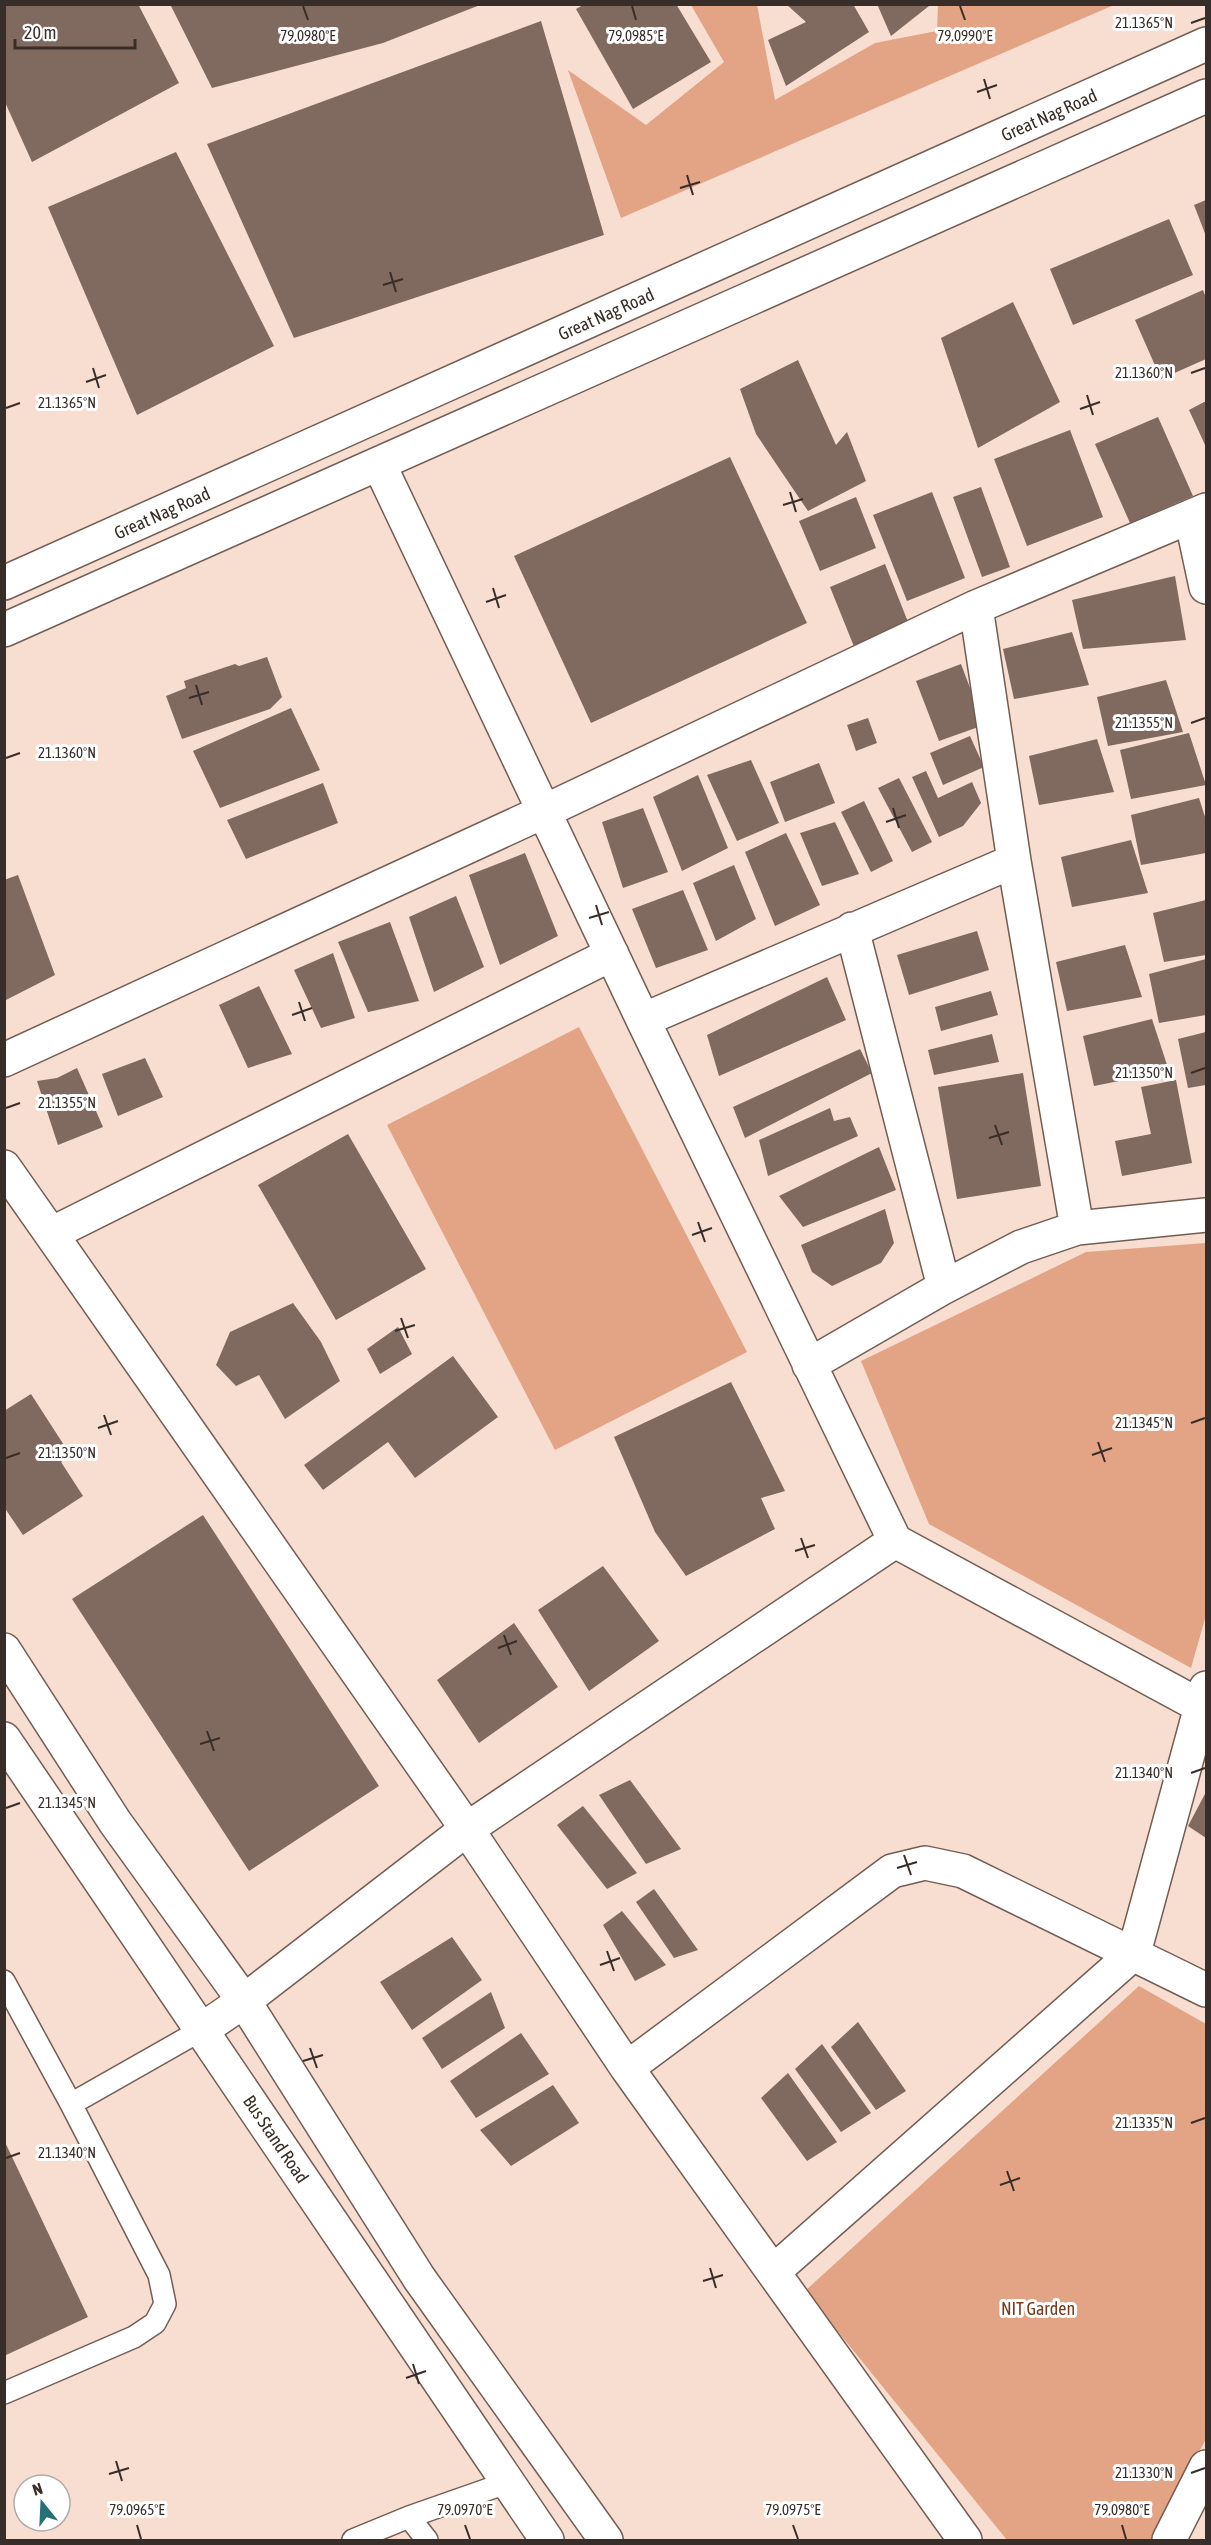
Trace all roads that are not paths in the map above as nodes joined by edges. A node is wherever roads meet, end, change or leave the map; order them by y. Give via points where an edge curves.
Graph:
1 (1206, 44) edge
2 (1206, 96) edge
3 (379, 464) junction
4 (1199, 514) edge
5 (4, 583) edge
6 (1206, 587) edge
7 (976, 608) junction
8 (4, 630) edge
9 (545, 811) junction
10 (1014, 861) junction
11 (852, 929) junction
12 (612, 954) junction
13 (643, 1020) junction
14 (4, 1060) edge
15 (4, 1167) edge
16 (1206, 1215) edge
17 (1077, 1228) junction
18 (51, 1234) junction
19 (944, 1287) junction
20 (809, 1365) junction
21 (895, 1541) junction
22 (4, 1650) edge
23 (1205, 1701) edge
24 (4, 1739) edge
25 (467, 1829) junction
26 (1134, 1953) junction
27 (4, 1981) edge
28 (1206, 1990) edge
29 (244, 2001) junction
30 (203, 2029) junction
31 (627, 2068) junction
32 (71, 2104) junction
33 (773, 2272) junction
34 (4, 2393) edge
35 (1206, 2467) edge
36 (506, 2483) junction
37 (409, 2517) junction
38 (353, 2541) edge
39 (427, 2541) edge
40 (547, 2541) edge
41 (606, 2541) edge
42 (965, 2541) edge
43 (1169, 2541) edge

1 - 5 street, Great Nag Road
2 - 3 street
3 - 8 street
3 - 9 street
4 - 6 street
4 - 7 street
7 - 9 street
7 - 10 street
9 - 12 street
9 - 14 street
10 - 11 street
10 - 17 street
11 - 13 street
11 - 19 street
12 - 13 street
12 - 18 street
13 - 20 street
15 - 18 street
16 - 17 street
17 - 19 street via 1021,1247
18 - 25 street
19 - 20 street
20 - 21 street
21 - 23 street
21 - 25 street
22 - 29 street via 115,1822
23 - 26 street
24 - 30 street, Bus Stand Road
25 - 29 street
25 - 31 street
26 - 28 street
26 - 31 street via 963,1871 925,1863 892,1871
26 - 33 street
27 - 32 lane
29 - 30 street
29 - 41 street via 418,2278
30 - 32 lane
30 - 36 street, Bus Stand Road
31 - 33 street
32 - 34 lane via 159,2275 165,2304 155,2323 134,2337
33 - 42 street
35 - 43 street
36 - 37 lane
36 - 40 street, Bus Stand Road
37 - 38 lane
37 - 39 lane

